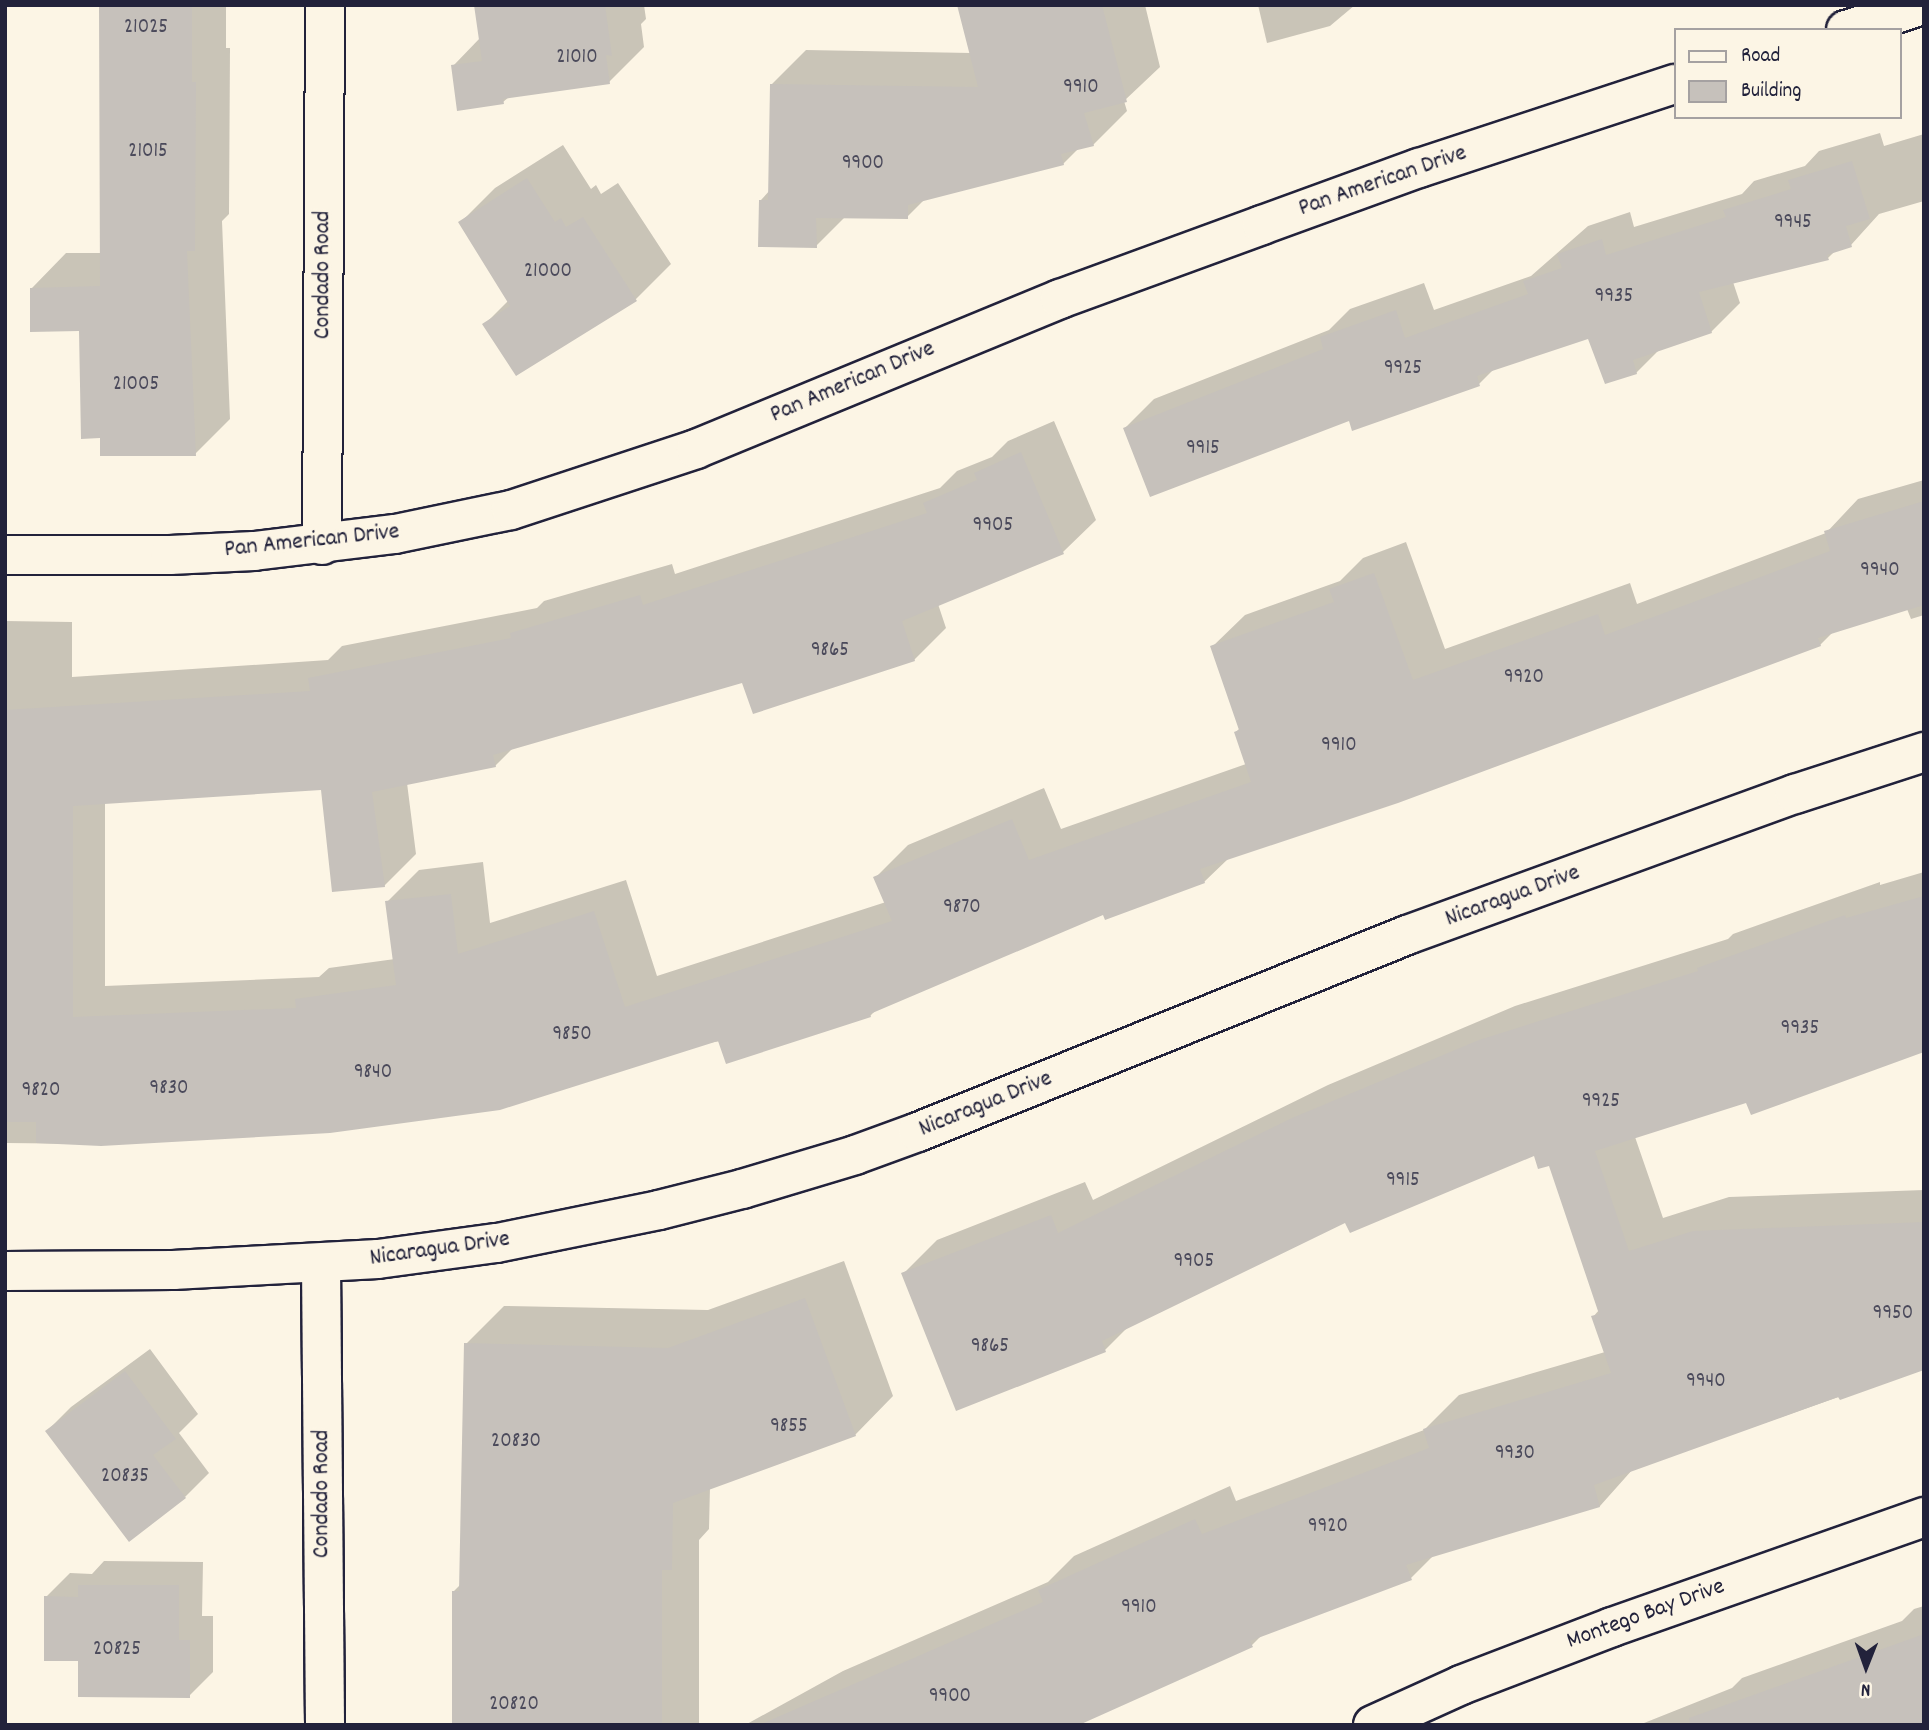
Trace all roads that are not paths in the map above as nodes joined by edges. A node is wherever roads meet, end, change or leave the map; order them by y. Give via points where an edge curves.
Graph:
1 (324, 5) edge
2 (1923, 5) edge
3 (1852, 28) edge
4 (1674, 84) edge
5 (322, 545) junction
6 (5, 555) edge
7 (1924, 752) edge
8 (321, 1264) junction
9 (5, 1271) edge
10 (1924, 1517) edge
11 (325, 1725) edge
12 (1373, 1725) edge

1 - 5 street, Condado Road
2 - 3 street
4 - 5 street, Pan American Drive via 1406,173 1060,299 696,449 626,473 511,510
5 - 6 street, Pan American Drive via 170,555
7 - 8 street, Nicaragua Drive via 1407,935 855,1155 741,1189 578,1227 440,1252
8 - 9 street, Nicaragua Drive
8 - 11 street, Condado Road
10 - 12 street, Montego Bay Drive via 1612,1627 1461,1685

